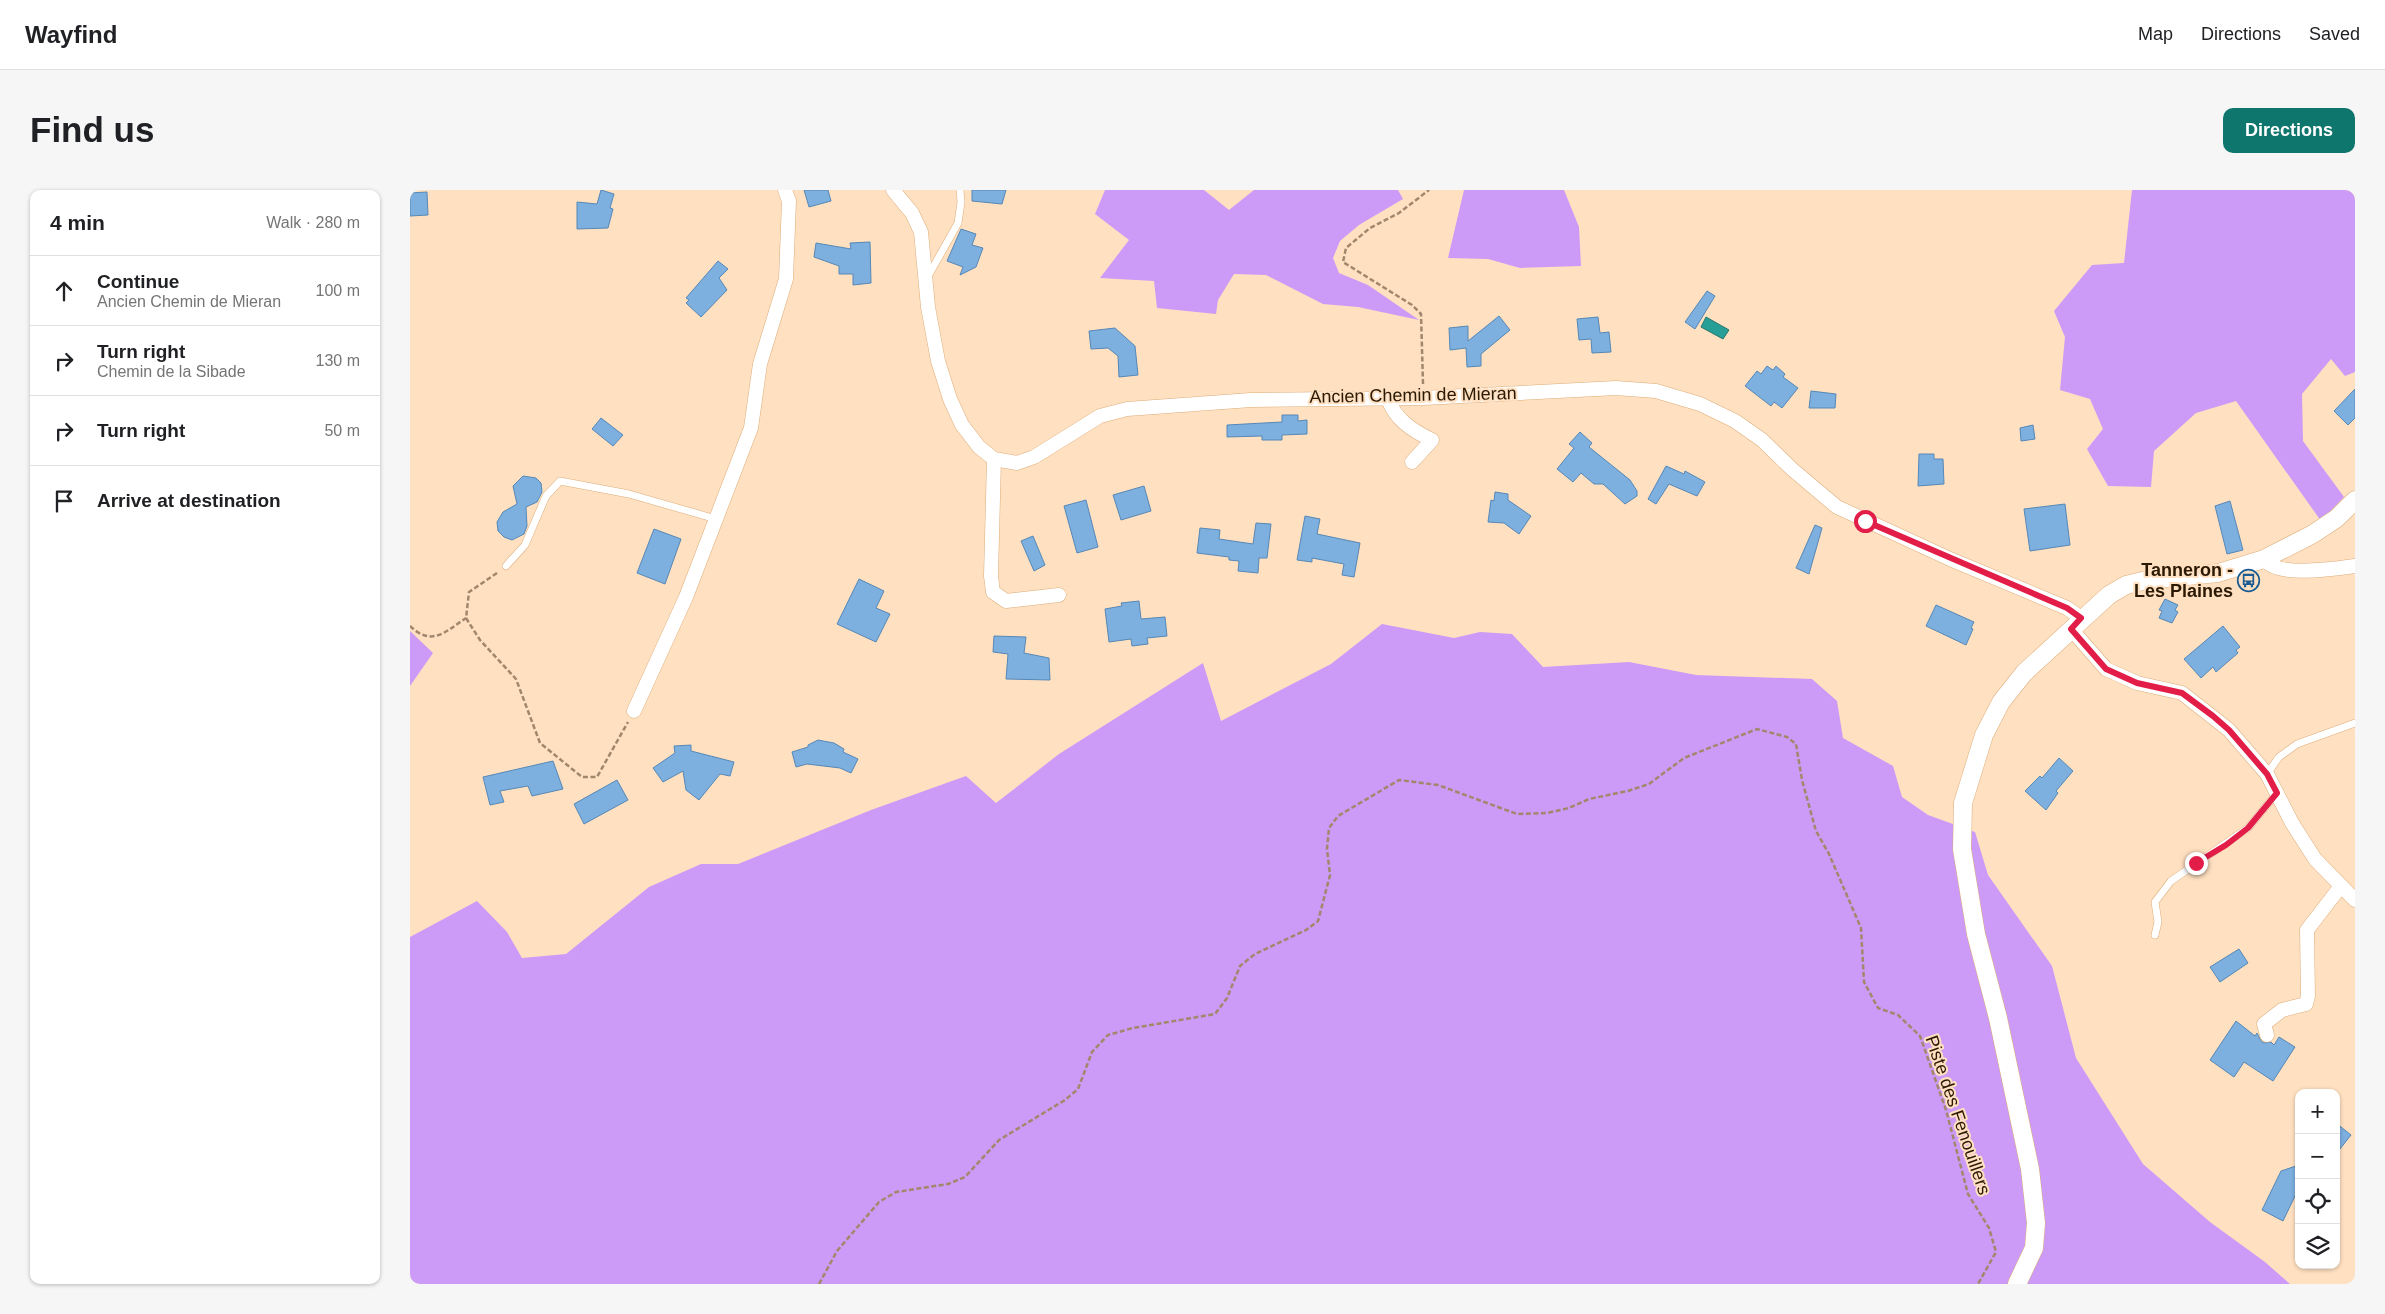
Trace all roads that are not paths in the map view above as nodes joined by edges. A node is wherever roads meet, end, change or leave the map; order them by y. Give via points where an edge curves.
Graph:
1 (785, 190) edge
2 (893, 190) edge
3 (960, 190) edge
4 (926, 279) junction
5 (1388, 398) junction
6 (994, 459) junction
7 (1412, 462) dead end
8 (2355, 500) edge
9 (716, 519) junction
10 (2264, 559) junction
11 (506, 566) road end
12 (2355, 566) edge
13 (1059, 595) dead end
14 (2076, 624) junction
15 (634, 711) road end
16 (2355, 724) edge
17 (2267, 774) junction
18 (2277, 793) junction
19 (2341, 886) junction
20 (2355, 900) edge
21 (2155, 935) dead end
22 (2267, 1035) dead end
23 (2017, 1284) edge

1 - 9 street via 789,201 786,279 760,364 751,428
2 - 4 street via 912,213 922,232
3 - 4 lane via 958,223
4 - 6 street via 938,361 950,399 962,425 979,447
5 - 6 street, Ancien Chemin de Mieran via 1251,400 1127,409 1100,416 1017,463
5 - 7 street via 1391,407 1411,430 1432,440
5 - 14 street, Ancien Chemin de Mieran via 1616,388 1656,391 1700,404 1735,421 1762,440 1837,507 1950,560 2067,608
6 - 13 street via 993,592 1006,601
8 - 10 street via 2314,534
9 - 11 lane via 629,494 560,481 546,496 524,545
9 - 15 street via 686,596
10 - 12 street via 2274,569
10 - 14 street via 2218,573 2126,585 2098,602
14 - 17 street, Ancien Chemin de Mieran via 2106,669 2137,683 2182,693 2229,730
14 - 23 street via 2024,672 2001,702 1984,735 1963,803 1962,849 1976,934 1998,1018 2030,1170 2036,1223 2034,1248
16 - 17 lane via 2297,744 2279,757
17 - 18 street, Ancien Chemin de Mieran
18 - 19 street, Ancien Chemin de Mieran via 2315,859
18 - 21 lane via 2248,828 2171,882 2155,902 2158,922
19 - 20 street, Ancien Chemin de Mieran
19 - 22 street via 2307,930 2306,1004 2282,1010 2264,1024

